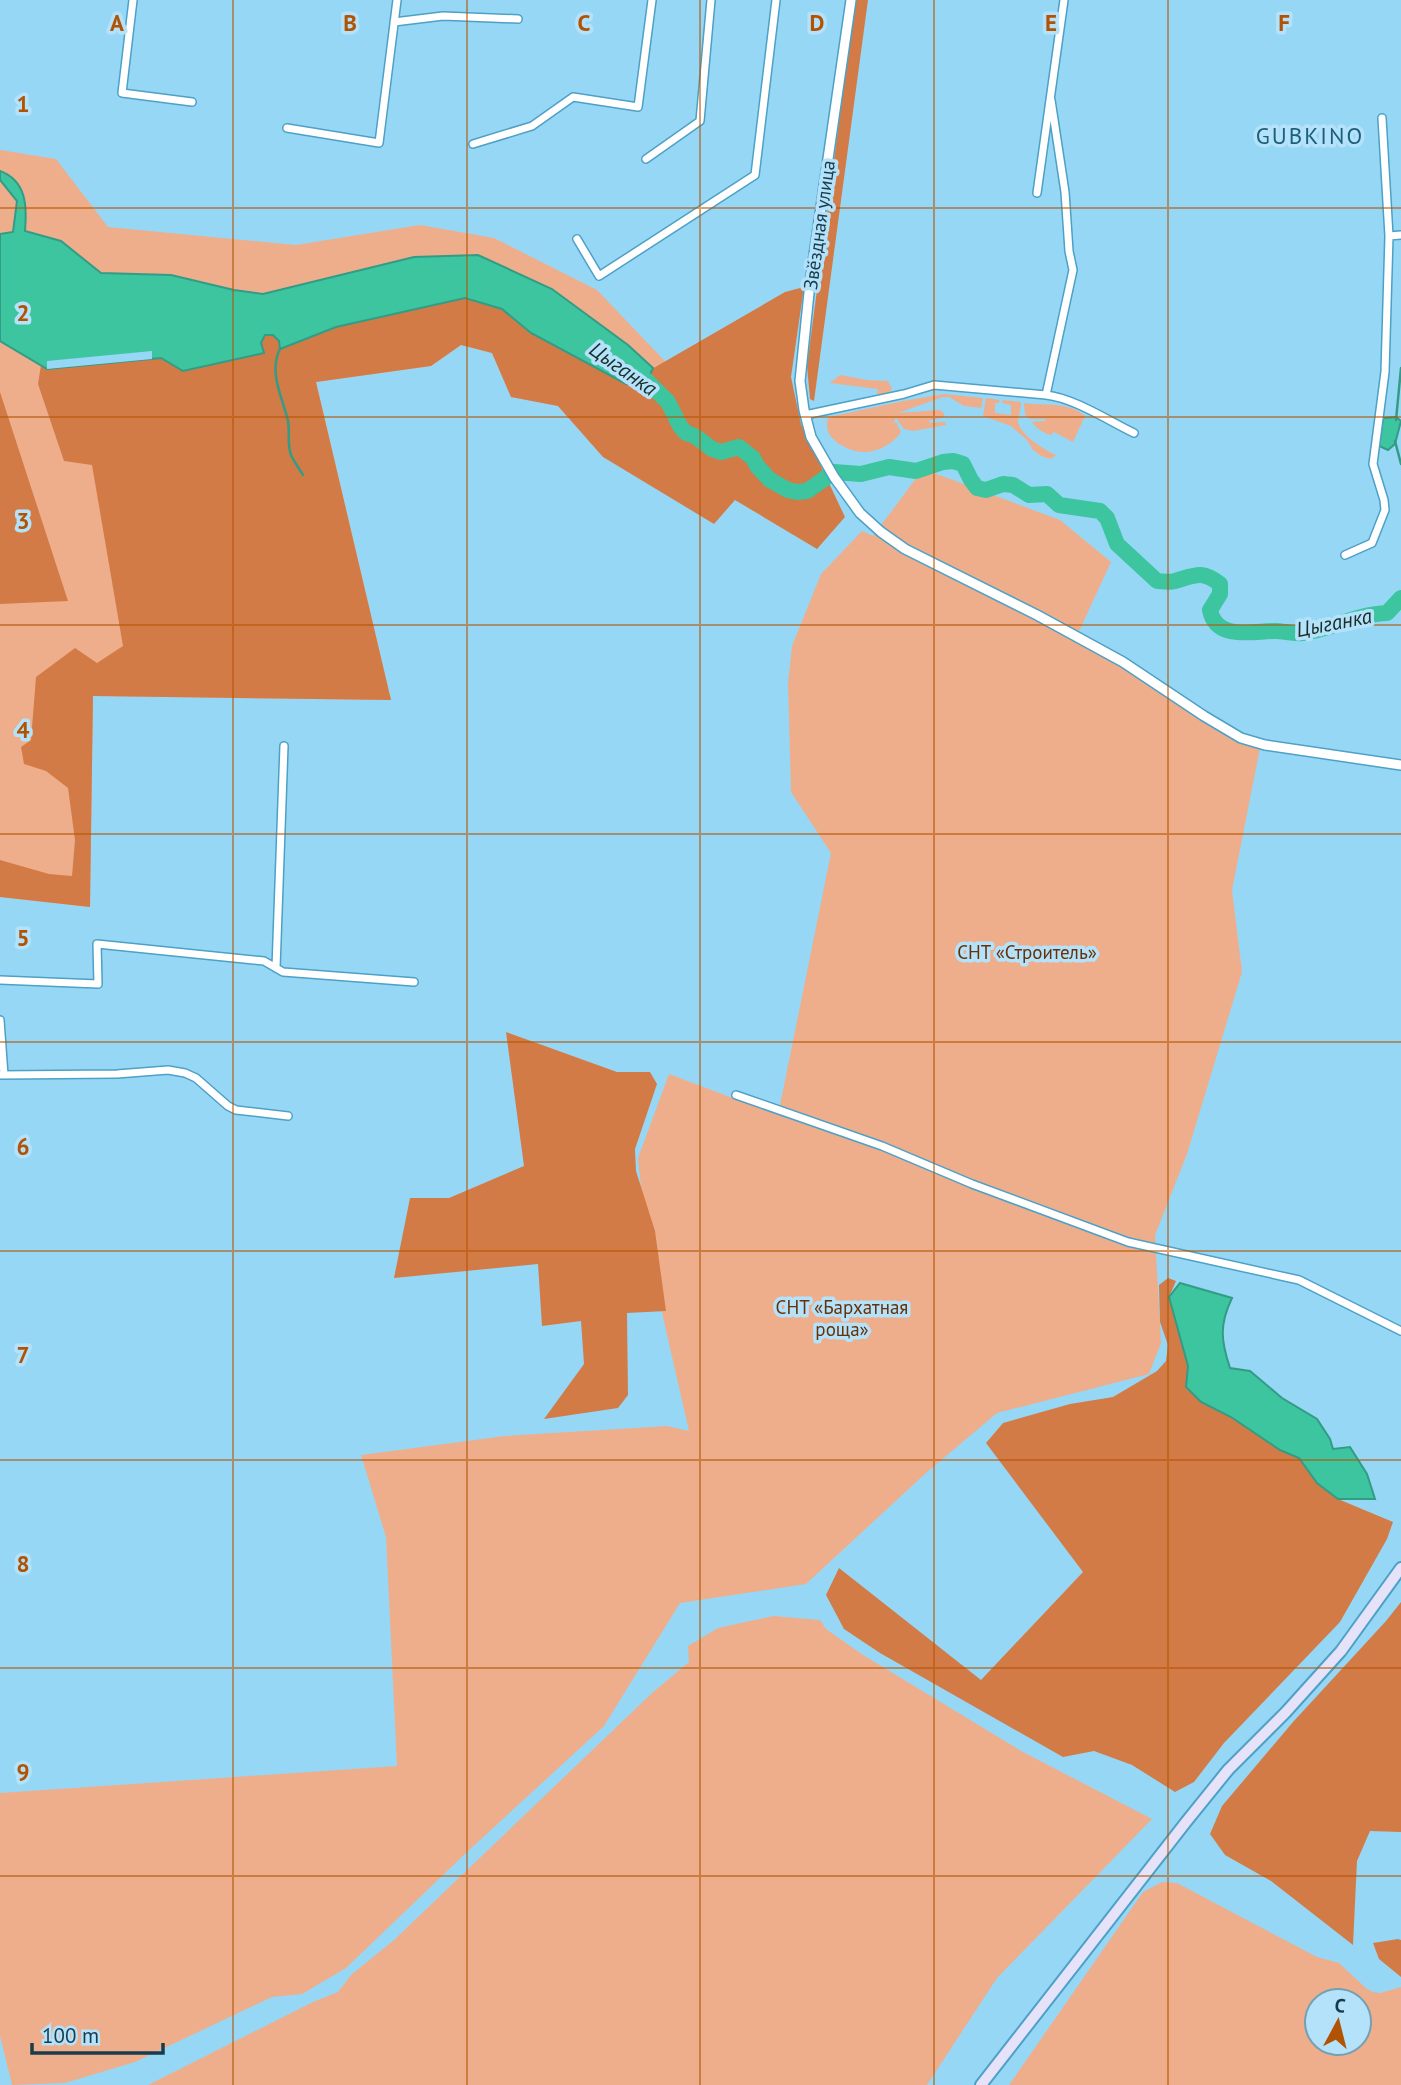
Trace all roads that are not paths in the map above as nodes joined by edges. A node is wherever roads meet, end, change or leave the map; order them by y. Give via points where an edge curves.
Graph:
1 (133, 0) edge
2 (397, 0) edge
3 (652, 0) edge
4 (711, 0) edge
5 (776, 0) edge
6 (851, 0) edge
7 (1064, 0) edge
8 (518, 19) dead end
9 (394, 22) junction
10 (1051, 100) junction
11 (192, 102) dead end
12 (1382, 118) dead end
13 (287, 128) dead end
14 (473, 144) dead end
15 (646, 159) dead end
16 (1037, 193) dead end
17 (1401, 234) edge
18 (1389, 236) junction
19 (577, 239) dead end
20 (1046, 395) junction
21 (805, 415) junction
22 (1134, 433) dead end
23 (1345, 555) dead end
24 (284, 746) dead end
25 (1401, 765) edge
26 (276, 968) junction
27 (0, 979) edge
28 (414, 982) dead end
29 (0, 1020) edge
30 (2, 1075) edge
31 (736, 1095) dead end
32 (288, 1116) dead end
33 (1401, 1331) edge
34 (1401, 1568) edge
35 (981, 2085) edge

1 - 11 street via 122,93
2 - 9 street
3 - 14 street via 638,107 573,97 532,126
4 - 15 street via 699,121
5 - 19 street via 755,174 600,276
6 - 21 street, Звёздная улица via 810,283 800,381
7 - 10 street
8 - 9 street via 443,16
9 - 13 street via 379,143
10 - 16 street
10 - 20 street via 1073,270
12 - 18 street
17 - 18 street
18 - 23 street via 1385,372 1373,464 1385,509 1372,543
20 - 21 street via 934,385
20 - 22 street
21 - 25 street, Звёздная улица via 816,449 860,513 905,549 1123,662 1241,738
24 - 26 street
26 - 27 street via 264,961 97,944 98,984
26 - 28 street
29 - 30 street
30 - 32 street via 168,1070 196,1078 236,1110
31 - 33 street via 882,1146 1128,1242 1299,1280
34 - 35 main road via 1341,1651 1228,1770

